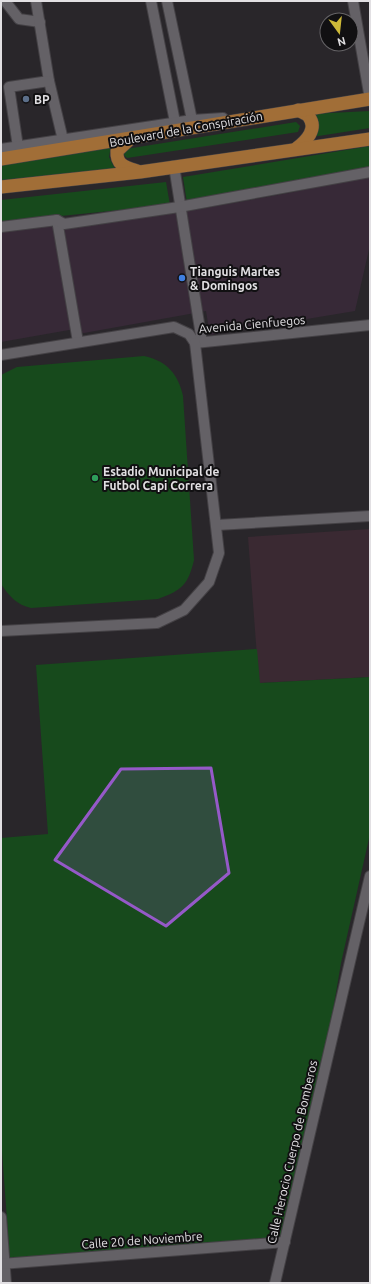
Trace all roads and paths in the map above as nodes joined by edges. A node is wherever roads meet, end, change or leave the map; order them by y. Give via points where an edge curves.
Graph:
1 (5, 1) edge
2 (36, 1) edge
3 (152, 1) edge
4 (167, 1) edge
5 (353, 1) edge
6 (40, 22) junction
7 (49, 81) junction
8 (370, 99) edge
9 (343, 102) junction
10 (370, 104) edge
11 (298, 110) junction
12 (271, 114) junction
13 (192, 120) junction
14 (175, 122) junction
15 (130, 139) junction
16 (370, 139) edge
17 (63, 140) junction
18 (18, 147) junction
19 (297, 148) junction
20 (1, 149) edge
21 (1, 159) edge
22 (174, 166) junction
23 (140, 172) junction
24 (370, 172) edge
25 (1, 187) edge
26 (180, 207) junction
27 (57, 220) junction
28 (1, 227) edge
29 (370, 325) edge
30 (78, 342) junction
31 (199, 343) junction
32 (1, 355) edge
33 (370, 516) edge
34 (217, 525) junction
35 (1, 631) edge
36 (370, 876) edge
37 (1, 1217) edge
38 (285, 1242) junction
39 (3, 1264) edge
40 (6, 1283) edge
41 (275, 1283) edge

1 - 6 street via 19,19
2 - 6 street
3 - 14 street
4 - 13 street
5 - 8 street
6 - 7 street
7 - 17 street
7 - 18 street via 9,87
8 - 9 main road, Boulevard de la Conspiración
9 - 10 main road
9 - 11 main road, Boulevard de la Conspiración
11 - 12 main road, Boulevard de la Conspiración
11 - 19 main road via 309,117 312,124 307,140
12 - 13 street
12 - 15 main road, Boulevard de la Conspiración
13 - 14 street
14 - 17 street
15 - 21 main road, Boulevard de la Conspiración
15 - 23 main road via 117,151 117,158 120,164
16 - 19 main road
17 - 18 street
18 - 20 street
19 - 22 main road
22 - 23 main road
22 - 26 street
23 - 25 main road
24 - 26 street
26 - 27 street via 64,224
26 - 31 street
27 - 28 street
27 - 30 street
29 - 31 street, Avenida Cienfuegos
30 - 31 street, Avenida Cienfuegos via 174,327 189,334
30 - 32 street, Avenida Cienfuegos
31 - 34 street
33 - 34 street
34 - 35 street via 219,553 209,582 184,610 157,623
36 - 38 street, Calle Herocio Cuerpo de Bomberos
37 - 39 street
38 - 39 street, Calle 20 de Noviembre
38 - 41 street, Calle Herocio Cuerpo de Bomberos
39 - 40 street

